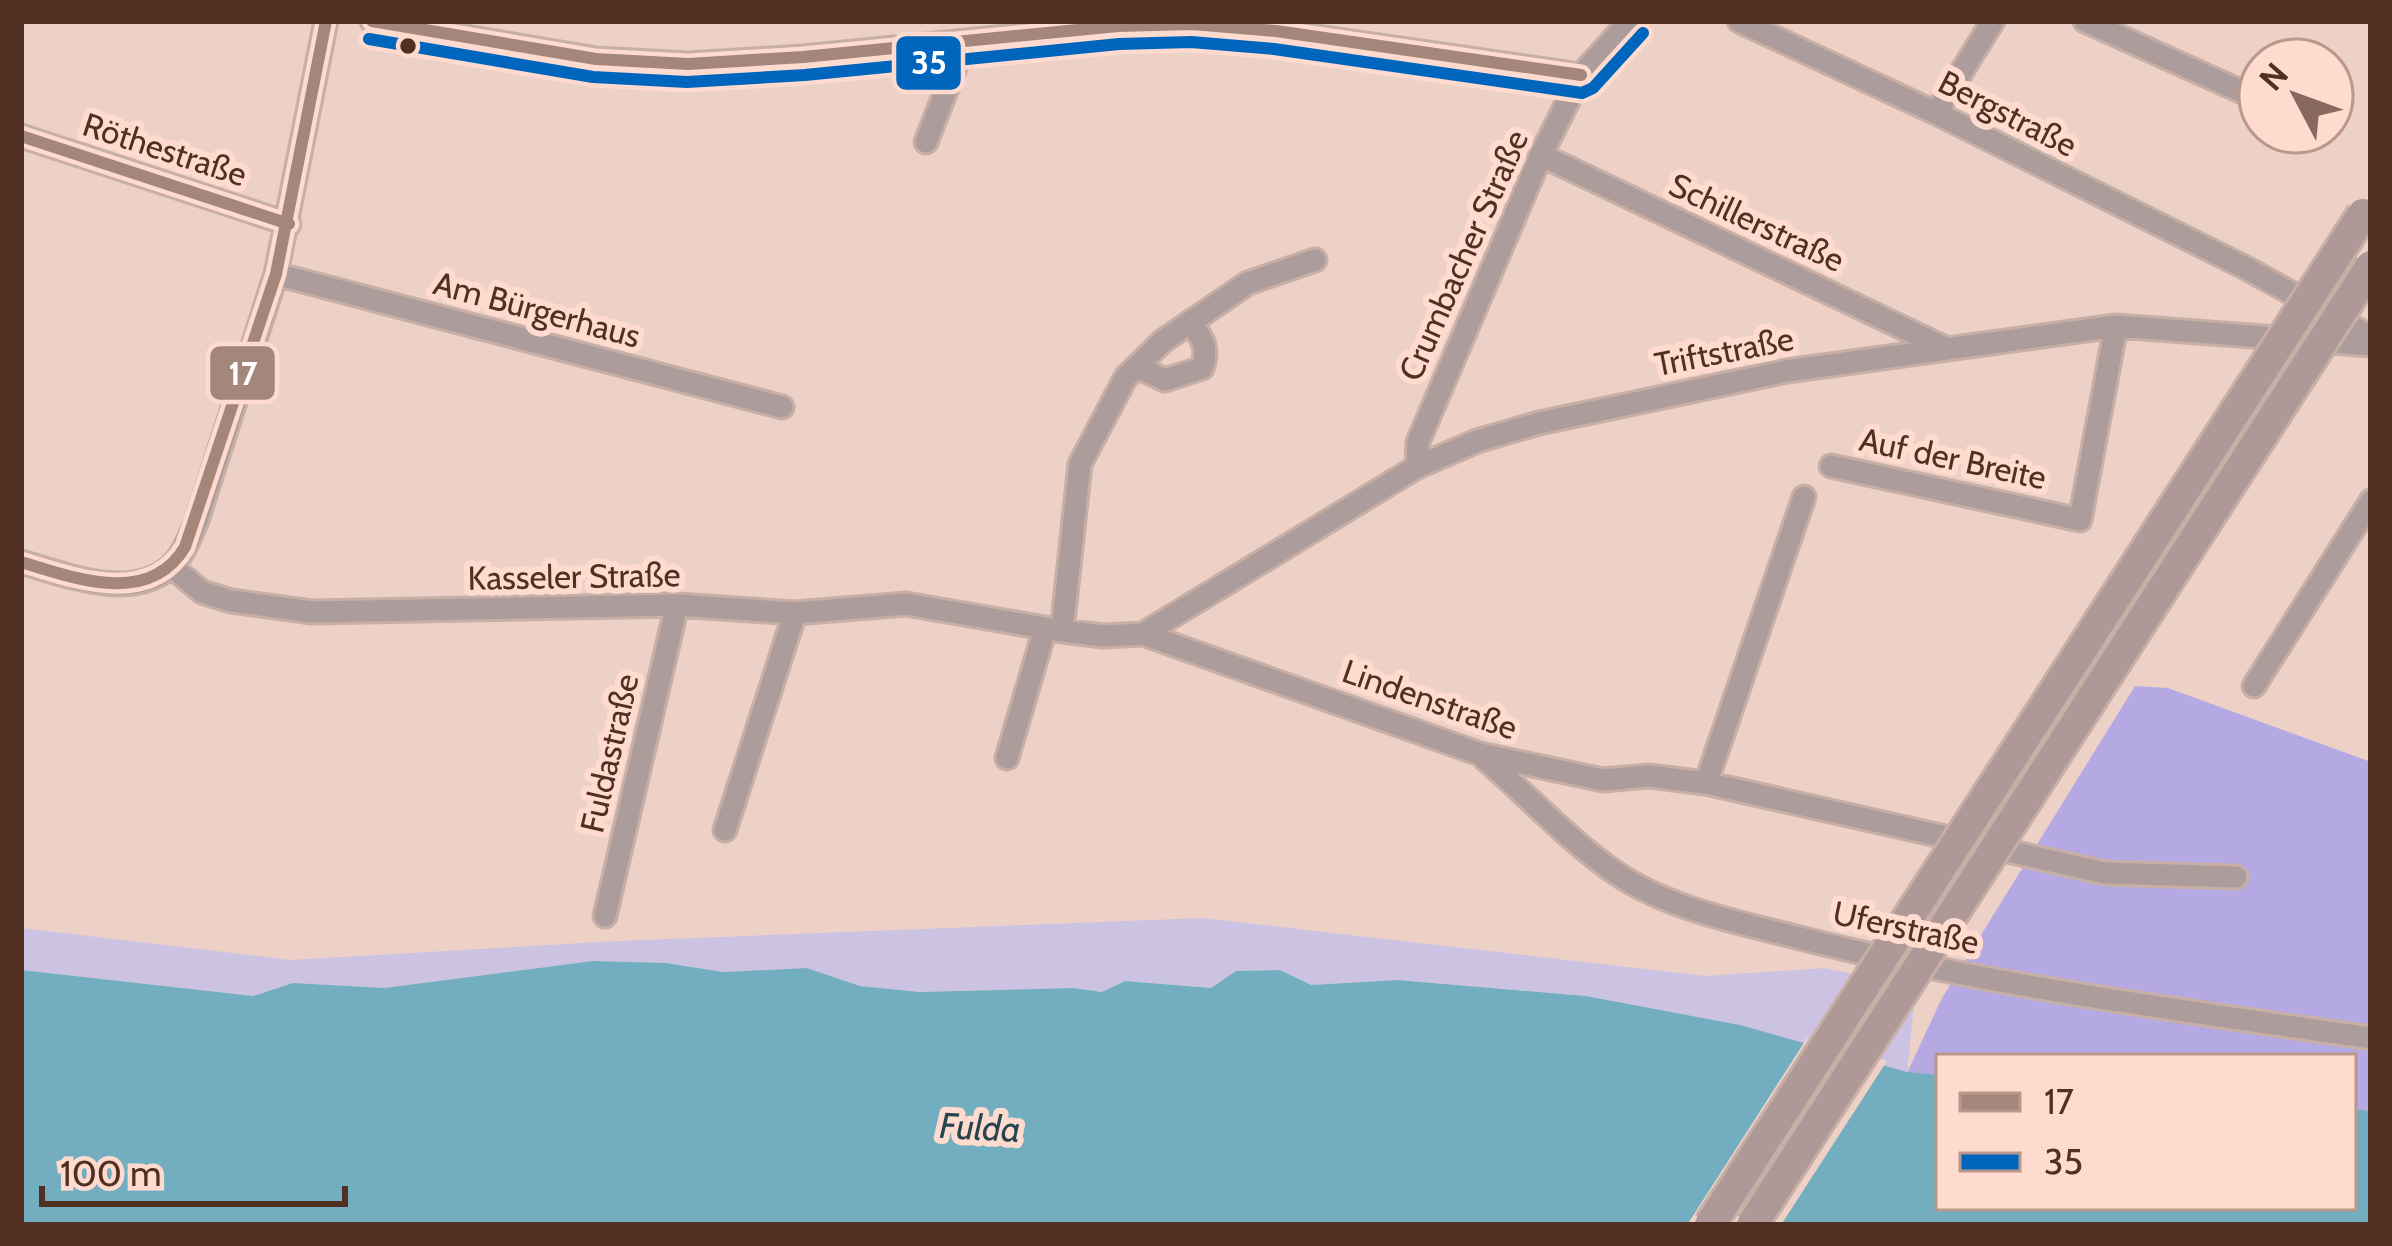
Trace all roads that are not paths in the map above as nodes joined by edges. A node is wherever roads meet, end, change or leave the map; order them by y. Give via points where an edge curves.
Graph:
1 (326, 21) edge
2 (372, 21) edge
3 (1630, 21) edge
4 (1738, 21) edge
5 (1993, 21) edge
6 (2085, 21) edge
7 (1118, 23) edge
8 (457, 28) edge
9 (965, 42) junction
10 (1581, 75) junction
11 (2236, 89) edge
12 (1936, 113) junction
13 (21, 136) edge
14 (926, 142) dead end
15 (1540, 155) junction
16 (2363, 214) dead end
17 (289, 224) junction
18 (1316, 260) dead end
19 (2371, 266) edge
20 (276, 274) junction
21 (2300, 296) junction
22 (1190, 322) junction
23 (2116, 326) junction
24 (2278, 338) junction
25 (2371, 341) edge
26 (1946, 348) junction
27 (1137, 367) junction
28 (782, 407) dead end
29 (1418, 466) junction
30 (1831, 466) dead end
31 (1804, 497) dead end
32 (2371, 501) edge
33 (21, 562) edge
34 (171, 566) junction
35 (677, 605) junction
36 (796, 613) junction
37 (1053, 630) junction
38 (1143, 634) junction
39 (2254, 686) dead end
40 (1480, 754) junction
41 (1007, 758) dead end
42 (1706, 783) junction
43 (725, 830) dead end
44 (2236, 878) dead end
45 (605, 916) dead end
46 (2371, 1038) edge
47 (1710, 1225) edge
48 (1752, 1225) edge

1 - 17 street
2 - 8 street
3 - 10 street, Crumbacher Straße
4 - 12 street, Bergstraße
5 - 12 street
6 - 11 street
7 - 9 street
7 - 10 street via 1276,31
8 - 9 street via 596,59 688,64
9 - 14 street
10 - 15 street, Crumbacher Straße
12 - 21 street, Bergstraße
13 - 17 street, Röthestraße
15 - 26 street, Schillerstraße
15 - 29 street, Crumbacher Straße via 1418,442
16 - 47 highway, bridge
17 - 20 street
18 - 22 street via 1248,283
19 - 48 highway, bridge
20 - 28 street, Am Bürgerhaus
20 - 34 street via 197,520
21 - 24 street
21 - 25 street, Bergstraße
22 - 27 street
22 - 27 street via 1204,340 1202,368 1165,380
23 - 24 street, Triftstraße
23 - 26 street, Triftstraße
23 - 30 street, Auf der Breite via 2080,520
24 - 25 street, Triftstraße
26 - 29 street, Triftstraße via 1787,371 1539,423
27 - 37 street via 1080,464
29 - 38 street, Triftstraße
31 - 42 street
32 - 39 street
33 - 34 street via 114,584 151,579
34 - 35 street, Kasseler Straße via 202,592 295,610
35 - 36 street, Kasseler Straße
35 - 45 street, Fuldastraße
36 - 37 street, Kasseler Straße via 906,604
36 - 43 street
37 - 38 street, Kasseler Straße
37 - 41 street
38 - 40 street, Lindenstraße
40 - 42 street, Lindenstraße via 1603,780
40 - 46 street, Uferstraße via 1617,874 1737,922 1896,962
42 - 44 street, Lindenstraße via 2105,873

